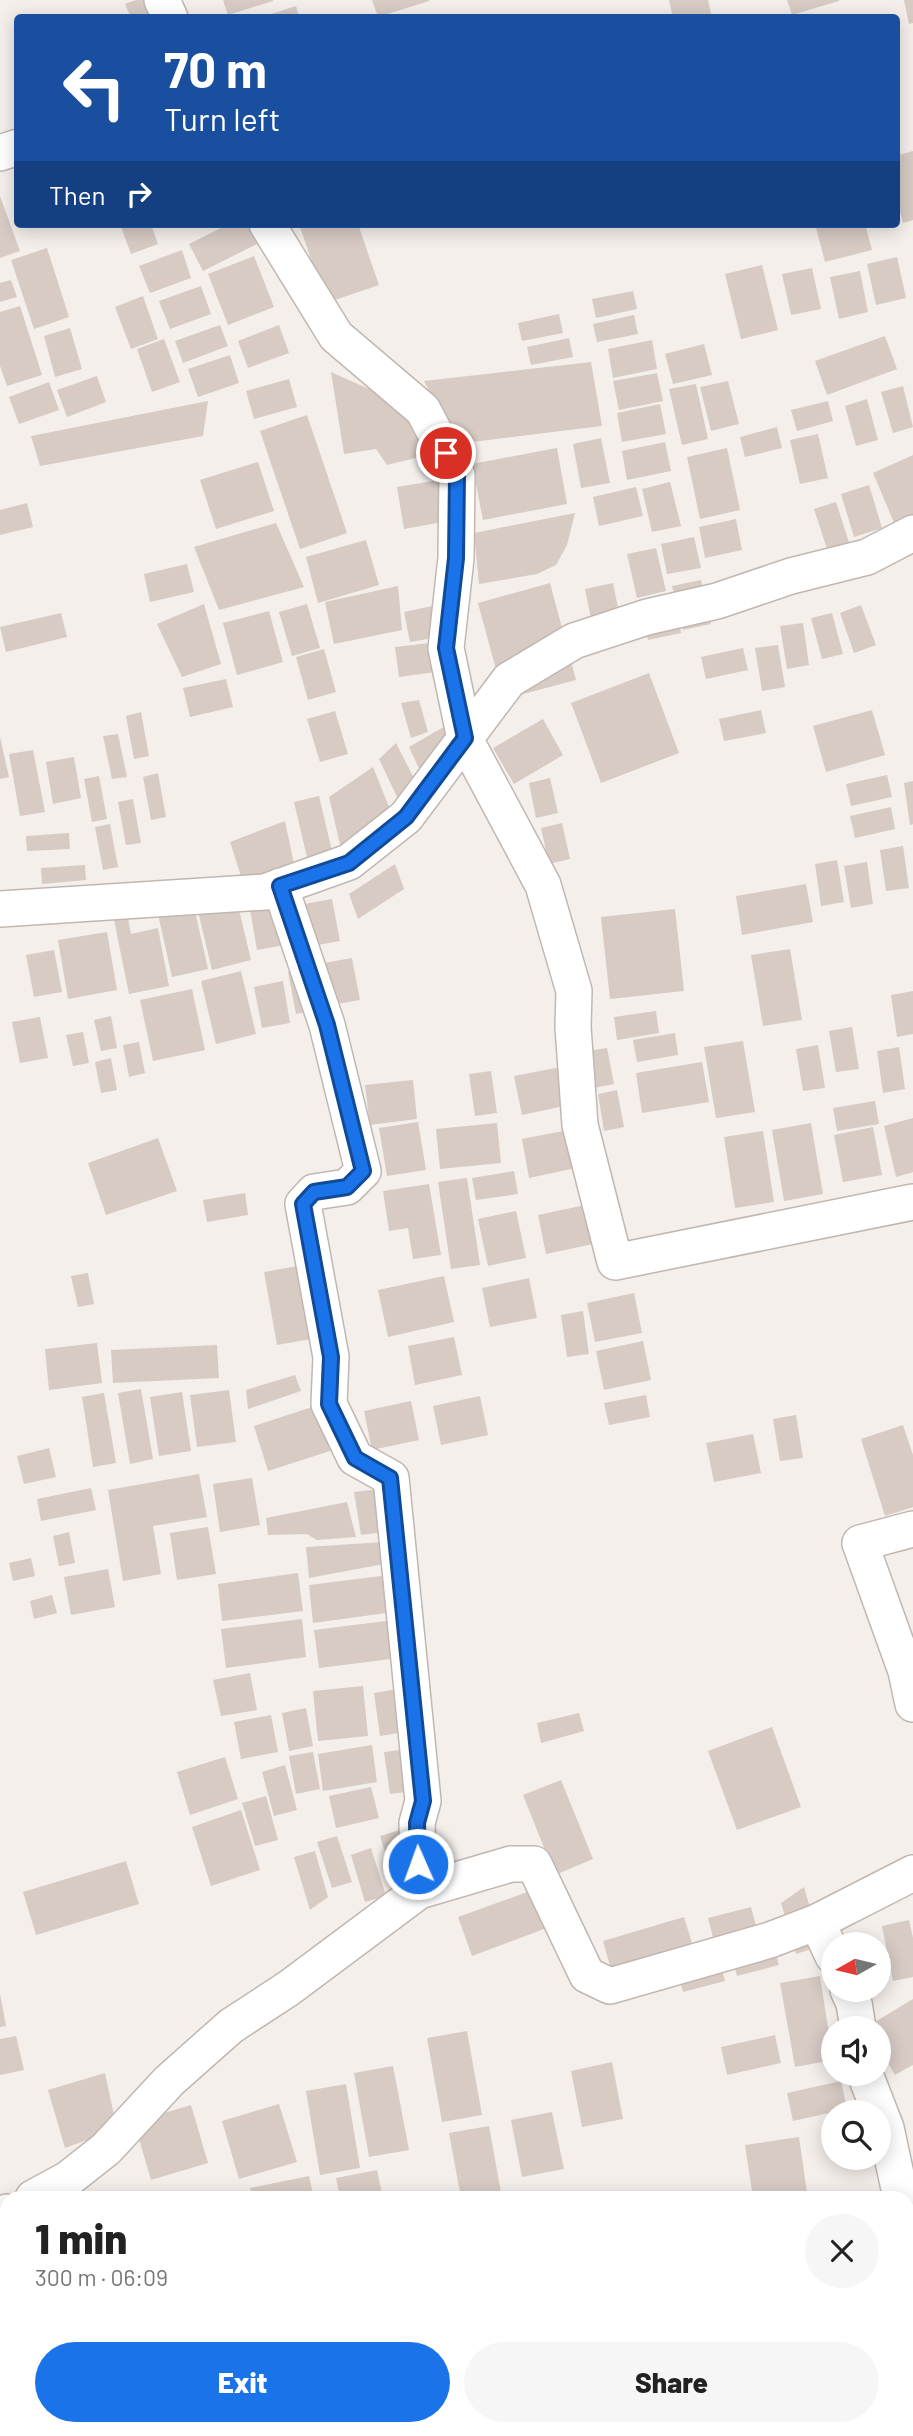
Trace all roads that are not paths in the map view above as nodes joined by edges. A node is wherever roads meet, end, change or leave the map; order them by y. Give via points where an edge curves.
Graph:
1 (269, 228) edge
2 (913, 533) edge
3 (465, 738) junction
4 (280, 886) junction
5 (0, 909) edge
6 (913, 1202) edge
7 (913, 1530) edge
8 (913, 1704) edge
9 (913, 1873) edge
10 (419, 1891) junction
11 (817, 1922) junction
12 (822, 1932) edge
13 (870, 2086) edge
14 (46, 2191) edge
15 (900, 2191) edge

1 - 3 street via 336,336 423,410 457,475 456,558 446,648
2 - 3 street via 867,557 574,641 509,680
3 - 4 street via 406,817 349,863
3 - 6 street via 543,885 574,990 580,1125 615,1262
4 - 5 street via 265,892
4 - 10 street via 327,1025 363,1171 347,1187 314,1192 303,1204 331,1357 329,1404 355,1458 390,1478 423,1801 417,1823
7 - 8 street via 860,1543 906,1671
9 - 11 street
10 - 11 street via 511,1864 534,1864 587,1975 610,1986
10 - 14 street via 289,1989 231,2026 169,2081 106,2149
11 - 12 street
13 - 15 street via 886,2128

